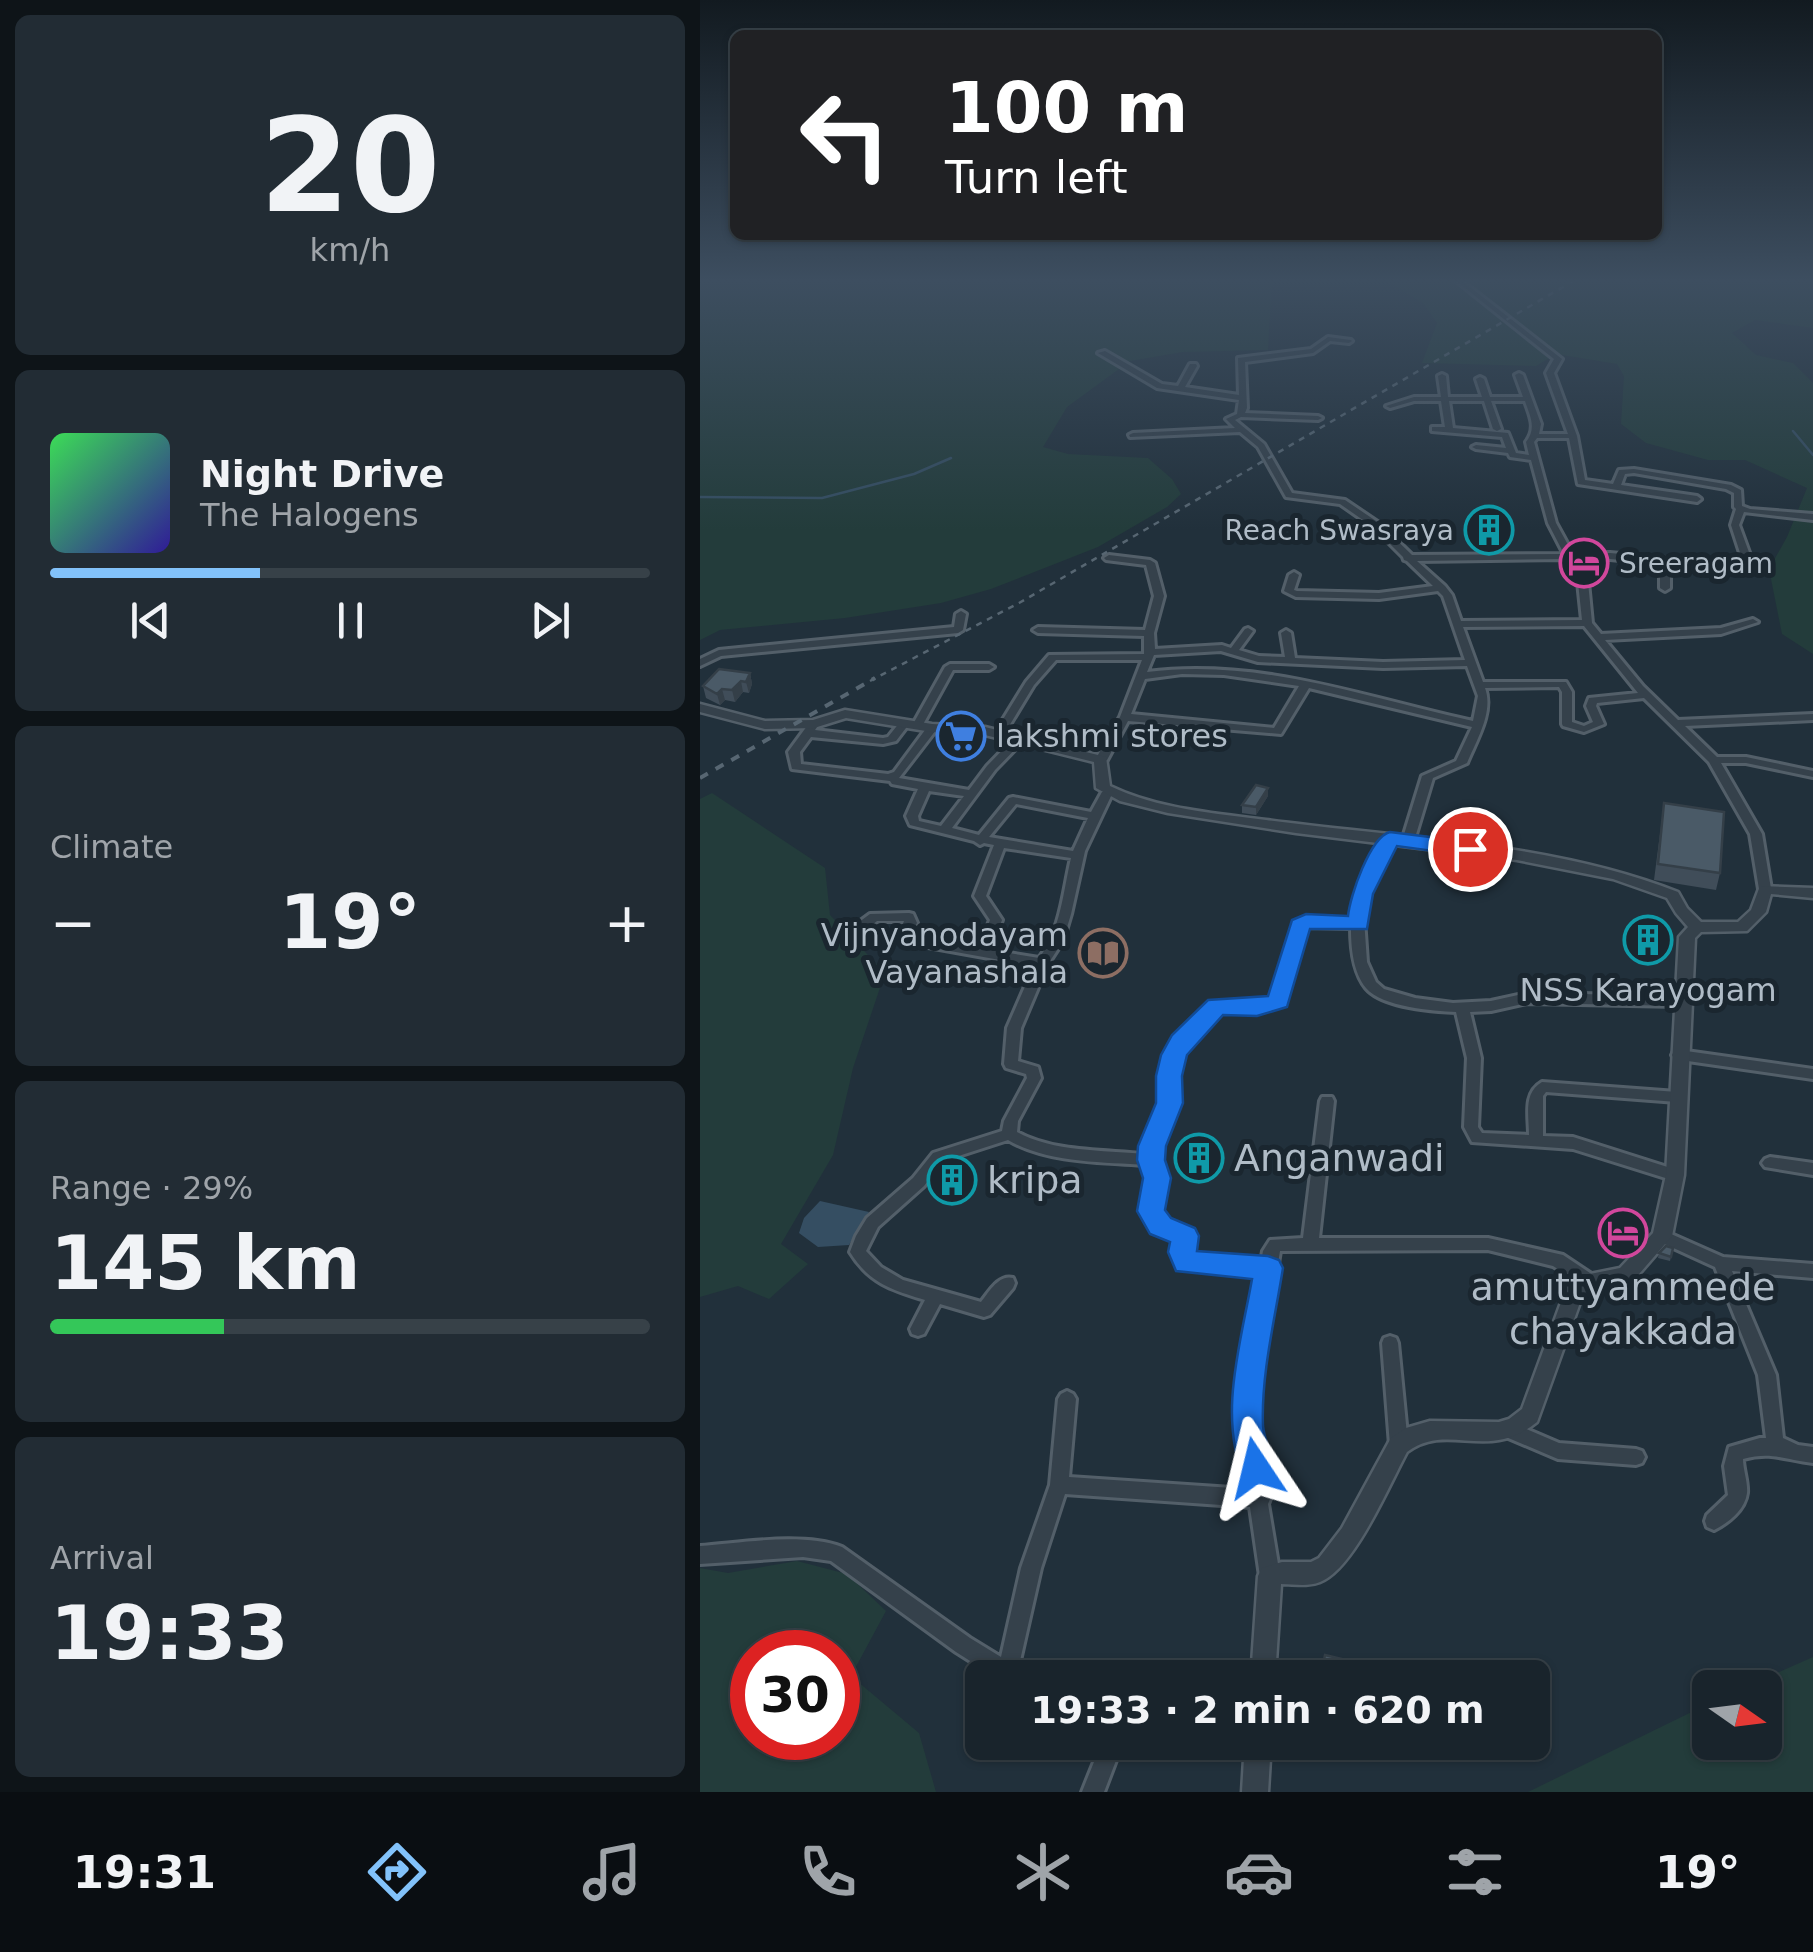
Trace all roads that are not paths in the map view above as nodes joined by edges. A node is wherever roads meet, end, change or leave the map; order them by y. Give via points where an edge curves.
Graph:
1 (1120, 364) edge
2 (1241, 364) edge
3 (1553, 364) edge
4 (1192, 366) dead end
5 (1518, 374) dead end
6 (1442, 376) dead end
7 (1480, 378) dead end
8 (1180, 390) junction
9 (1242, 398) junction
10 (1446, 399) junction
11 (1486, 399) junction
12 (1528, 399) junction
13 (1390, 406) dead end
14 (1240, 415) junction
15 (1318, 418) dead end
16 (1435, 429) dead end
17 (1496, 429) dead end
18 (1238, 430) junction
19 (1448, 430) junction
20 (1133, 435) dead end
21 (1535, 436) junction
22 (1573, 436) junction
23 (1476, 447) dead end
24 (1512, 450) junction
25 (1534, 458) junction
26 (1616, 487) junction
27 (1696, 499) dead end
28 (1741, 509) junction
29 (1813, 516) edge
30 (1566, 556) junction
31 (1109, 558) dead end
32 (1407, 558) junction
33 (1656, 562) junction
34 (1294, 575) dead end
35 (1442, 588) junction
36 (1665, 588) dead end
37 (961, 614) dead end
38 (1752, 622) dead end
39 (1586, 623) junction
40 (1460, 624) junction
41 (1038, 630) dead end
42 (1248, 630) dead end
43 (1150, 633) junction
44 (1286, 633) dead end
45 (1597, 637) junction
46 (1235, 649) junction
47 (1149, 654) junction
48 (1291, 660) junction
49 (700, 663) edge
50 (1472, 663) junction
51 (989, 667) dead end
52 (1141, 676) junction
53 (1306, 682) junction
54 (1480, 685) junction
55 (1647, 695) junction
56 (700, 708) edge
57 (1125, 717) junction
58 (1813, 718) edge
59 (1675, 723) junction
60 (1478, 725) junction
61 (918, 726) junction
62 (811, 728) junction
63 (999, 734) junction
64 (1020, 738) junction
65 (1101, 760) junction
66 (1714, 760) junction
67 (1813, 774) edge
68 (893, 777) junction
69 (924, 786) junction
70 (972, 794) junction
71 (1106, 794) junction
72 (1096, 816) junction
73 (946, 828) junction
74 (1390, 838) junction
75 (1408, 840) junction
76 (980, 841) junction
77 (999, 846) junction
78 (1078, 856) junction
79 (1765, 889) junction
80 (1813, 893) edge
81 (1358, 924) junction
82 (1697, 927) junction
83 (852, 934) dead end
84 (984, 954) junction
85 (1042, 963) junction
86 (1681, 1002) junction
87 (1462, 1009) junction
88 (1679, 1054) junction
89 (1813, 1074) edge
90 (1676, 1097) junction
91 (1327, 1101) dead end
92 (1009, 1134) junction
93 (1536, 1142) junction
94 (1151, 1160) junction
95 (1770, 1163) dead end
96 (1813, 1169) edge
97 (1674, 1176) junction
98 (1662, 1236) junction
99 (1311, 1242) junction
100 (1721, 1263) junction
101 (1268, 1268) junction
102 (1813, 1272) edge
103 (1590, 1282) junction
104 (1006, 1283) dead end
105 (935, 1298) junction
106 (918, 1328) dead end
107 (1390, 1343) dead end
108 (1067, 1399) dead end
109 (1512, 1431) junction
110 (1400, 1445) junction
111 (1780, 1448) junction
112 (1813, 1454) edge
113 (1636, 1457) dead end
114 (1059, 1485) junction
115 (1261, 1499) junction
116 (1714, 1521) dead end
117 (700, 1555) edge
118 (1270, 1576) junction
119 (987, 1660) edge
120 (1010, 1660) edge
121 (1264, 1660) edge
122 (1106, 1760) edge
123 (1257, 1760) edge
124 (1094, 1792) edge
125 (1254, 1792) edge

1 - 8 street
2 - 9 street
3 - 22 street via 1550,373
4 - 8 street
5 - 12 street
6 - 10 street
7 - 11 street
8 - 9 street
9 - 14 street
10 - 11 street
10 - 13 street
10 - 19 street
11 - 12 street
11 - 17 street
12 - 21 street
14 - 15 street
14 - 18 street via 1230,418
16 - 19 street
18 - 20 street
18 - 32 street via 1262,446 1289,494 1342,502
19 - 24 street via 1505,436
21 - 22 street
21 - 25 street
22 - 26 street via 1580,482
23 - 24 street
24 - 25 street
25 - 30 street
26 - 27 street
26 - 28 street via 1624,471 1709,482 1734,490
28 - 29 street
28 - 33 street via 1735,525 1748,568
30 - 32 street
30 - 33 street
30 - 39 street via 1583,582
31 - 43 street via 1150,564 1159,596
32 - 35 street
33 - 36 street
34 - 35 street via 1289,591 1296,594 1379,596
35 - 40 street
37 - 49 street via 958,630 720,654
38 - 45 street via 1721,631
39 - 40 street
39 - 45 street
40 - 50 street
41 - 43 street
42 - 46 street
43 - 47 street
44 - 48 street
45 - 55 street
46 - 47 street
46 - 48 street via 1258,659
47 - 52 street
47 - 63 street via 1053,657
48 - 50 street
50 - 54 street
51 - 61 street via 950,667
52 - 53 street via 1204,673
52 - 57 street
53 - 57 street via 1278,732
53 - 60 street
54 - 55 street via 1562,684 1567,724 1575,728 1600,724 1593,700
54 - 60 street
55 - 59 street
56 - 62 street via 765,725
57 - 65 street
58 - 59 street
59 - 66 street
60 - 75 street via 1462,763 1428,776
61 - 62 street via 845,714
61 - 62 street via 883,742
61 - 63 street
61 - 68 street
62 - 68 street via 794,752 796,767
63 - 64 street
64 - 65 street
64 - 70 street
65 - 71 street
66 - 67 street
66 - 79 street via 1756,834
68 - 69 street
69 - 70 street
69 - 73 street via 912,820
70 - 73 street
71 - 72 street
71 - 74 street via 1185,812
72 - 76 street via 1016,800
72 - 78 street
73 - 76 street
74 - 75 street
74 - 81 street via 1362,894
75 - 82 street via 1659,888 1674,895
76 - 77 street
77 - 78 street
77 - 84 street via 980,890 996,920
78 - 85 street via 1070,898
79 - 80 street
79 - 82 street via 1758,912 1742,927
81 - 87 street via 1370,987
81 - 94 street via 1300,925 1278,1001 1257,1008 1217,1006 1181,1042
82 - 86 street via 1687,937
83 - 84 street via 874,916 908,917 911,940
84 - 85 street
85 - 92 street via 1010,1046 1011,1064 1033,1071 1034,1078
86 - 87 street via 1527,998
86 - 88 street
87 - 93 street via 1474,1058 1473,1136
88 - 89 street
88 - 90 street
90 - 93 street via 1542,1086 1536,1094
90 - 97 street
91 - 99 street
92 - 94 street via 1022,1142
92 - 105 street via 938,1157 924,1179 879,1212 858,1247 880,1275
93 - 97 street via 1586,1146
94 - 101 street via 1157,1171 1152,1218 1185,1236 1186,1262
95 - 96 street
97 - 98 street
98 - 100 street
98 - 103 street via 1626,1275
99 - 101 street via 1276,1244
99 - 103 street via 1488,1244 1557,1260
100 - 102 street
100 - 111 street via 1767,1375 1771,1431
101 - 115 street via 1247,1427
103 - 109 street via 1574,1292 1530,1415
104 - 105 street via 984,1310
105 - 106 street
107 - 110 street
108 - 114 street
109 - 110 street via 1426,1429
109 - 113 street via 1558,1451
110 - 118 street via 1332,1561 1314,1574
111 - 112 street
111 - 116 street via 1735,1453 1739,1496
114 - 115 street
114 - 120 street
115 - 118 street
117 - 119 street via 803,1548 835,1553
118 - 121 street
122 - 124 street
123 - 125 street

